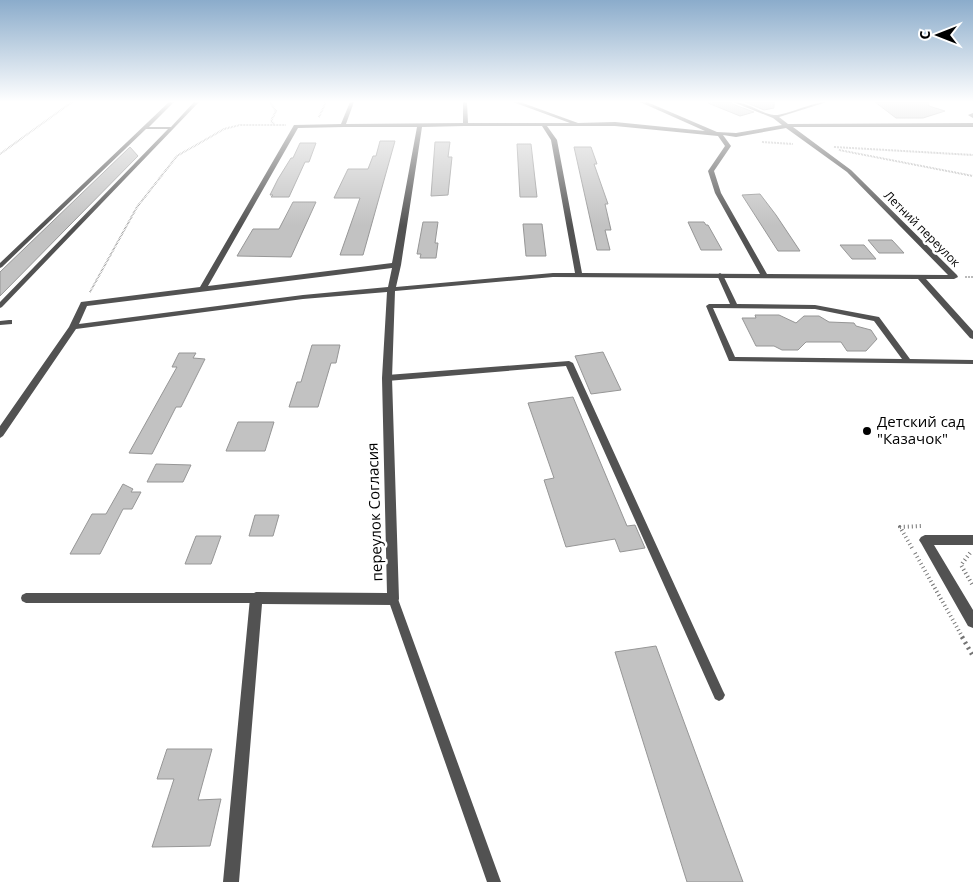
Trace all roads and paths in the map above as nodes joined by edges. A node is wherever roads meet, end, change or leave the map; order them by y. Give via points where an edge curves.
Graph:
1 (15, 143) edge
2 (130, 143) edge
3 (158, 143) edge
4 (199, 143) edge
5 (286, 143) edge
6 (417, 143) edge
7 (555, 143) edge
8 (726, 143) edge
9 (781, 143) edge
10 (811, 143) edge
11 (814, 145) junction
12 (0, 154) edge
13 (973, 155) edge
14 (973, 176) edge
15 (397, 265) junction
16 (0, 266) edge
17 (579, 274) junction
18 (720, 275) junction
19 (764, 275) junction
20 (920, 277) junction
21 (392, 288) junction
22 (202, 289) junction
23 (84, 304) junction
24 (0, 306) edge
25 (734, 306) junction
26 (9, 322) dead end
27 (0, 323) edge
28 (73, 327) junction
29 (973, 336) edge
30 (908, 361) junction
31 (973, 362) edge
32 (387, 378) junction
33 (0, 434) edge
34 (973, 540) edge
35 (973, 551) edge
36 (973, 586) edge
37 (26, 598) dead end
38 (256, 598) junction
39 (393, 599) junction
40 (973, 622) edge
41 (719, 695) dead end
42 (231, 882) edge
43 (494, 882) edge

1 - 12 path
2 - 16 lane
3 - 24 lane
4 - 23 path via 177,156 137,207
5 - 22 street
6 - 15 street, переулок Согласия
7 - 17 street
8 - 19 street via 728,146 712,171 718,193
9 - 11 path
10 - 11 street, Летний переулок
11 - 13 path
11 - 14 path
11 - 20 street, Летний переулок via 848,171 954,277
15 - 21 street, переулок Согласия
15 - 22 street
17 - 18 street
17 - 21 street
18 - 19 street
18 - 25 lane
19 - 20 street
20 - 29 street
21 - 28 street
21 - 32 street, переулок Согласия
22 - 23 street
23 - 28 street
25 - 30 lane via 815,308 876,319
25 - 30 lane via 709,306 732,359
26 - 27 lane
28 - 33 street
30 - 31 lane
32 - 39 street, переулок Согласия
32 - 41 lane via 569,363
34 - 40 street via 925,540
35 - 36 path via 960,565
37 - 38 lane
38 - 39 street, переулок Согласия
38 - 42 street
39 - 43 lane

